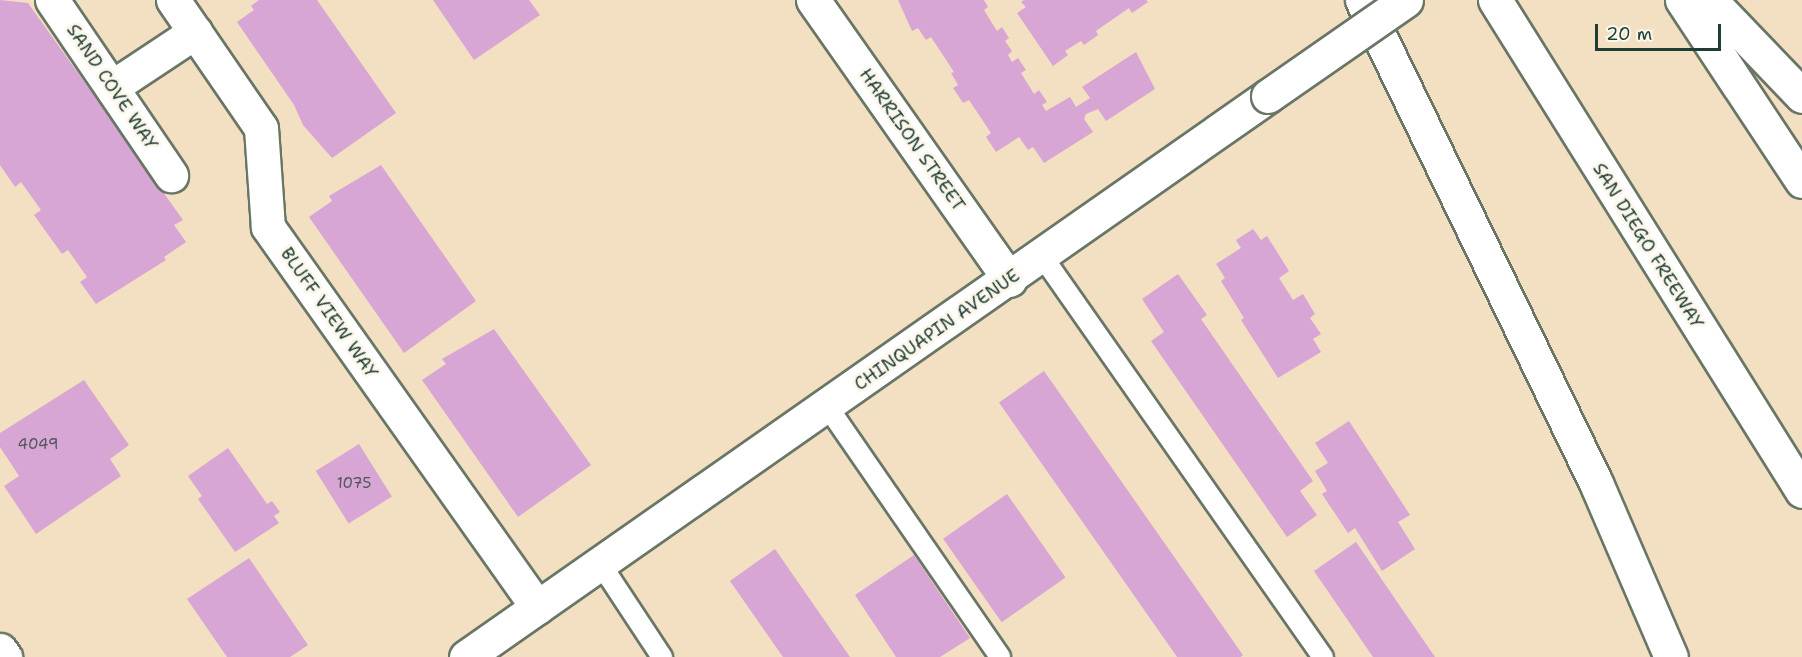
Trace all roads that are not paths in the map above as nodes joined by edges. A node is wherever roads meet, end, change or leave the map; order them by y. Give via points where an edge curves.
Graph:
1 (52, 0) edge
2 (173, 0) edge
3 (813, 0) edge
4 (1362, 0) edge
5 (1406, 0) edge
6 (1495, 0) edge
7 (1683, 0) edge
8 (1710, 0) edge
9 (195, 32) junction
10 (112, 87) junction
11 (1802, 96) edge
12 (171, 175) dead end
13 (1802, 182) edge
14 (1042, 256) junction
15 (1010, 280) junction
16 (827, 406) junction
17 (1802, 491) edge
18 (600, 563) junction
19 (537, 607) junction
20 (0, 650) edge
21 (5, 657) edge
22 (466, 657) edge
23 (662, 657) edge
24 (1000, 657) edge
25 (1323, 657) edge
26 (1671, 657) edge

1 - 10 main road, SAND COVE WAY
2 - 9 main road, BLUFF VIEW WAY
3 - 15 main road, HARRISON STREET
4 - 26 main road via 1596,483
5 - 14 main road, CHINQUAPIN AVENUE, bridge
6 - 17 main road, SAN DIEGO FREEWAY
7 - 13 main road
8 - 11 main road
9 - 10 main road
9 - 19 main road, BLUFF VIEW WAY via 261,128 268,227
10 - 12 main road, SAND COVE WAY
14 - 15 main road, CHINQUAPIN AVENUE
14 - 25 lane
15 - 16 main road, CHINQUAPIN AVENUE
16 - 18 main road, CHINQUAPIN AVENUE
16 - 24 lane
18 - 19 main road, CHINQUAPIN AVENUE
18 - 23 lane
19 - 22 main road, CHINQUAPIN AVENUE
20 - 21 main road

